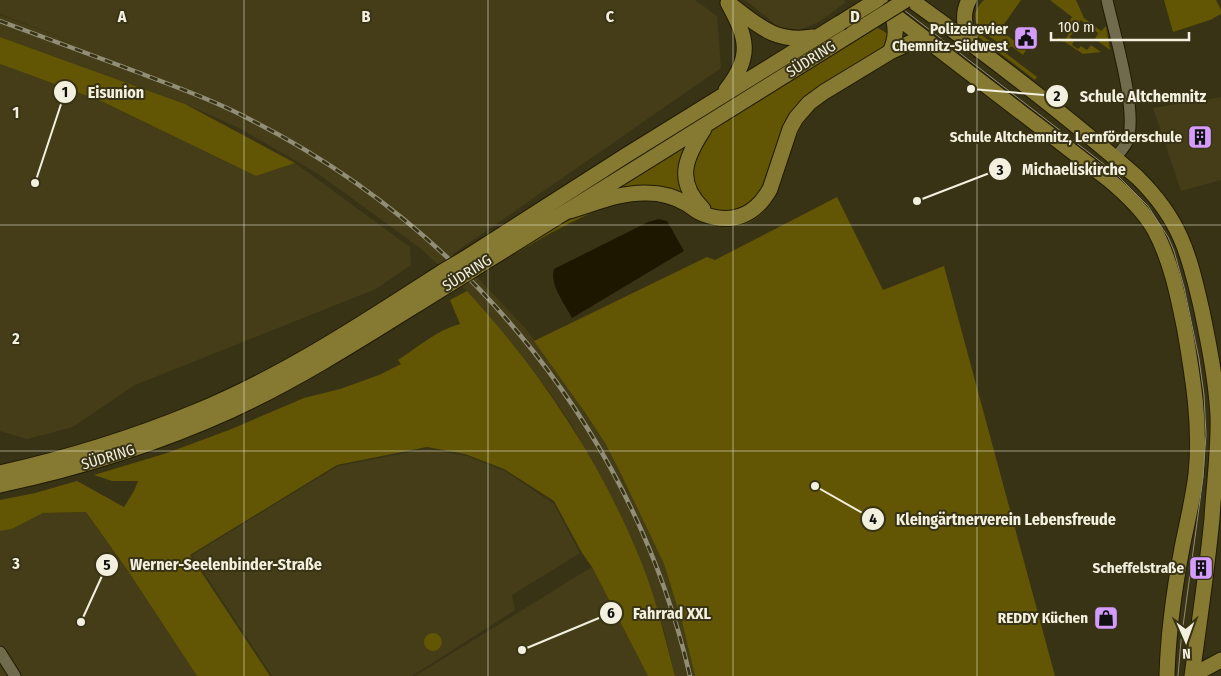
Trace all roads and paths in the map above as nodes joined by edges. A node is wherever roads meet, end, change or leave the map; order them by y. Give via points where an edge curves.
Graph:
1 (876, 0) edge
2 (906, 0) edge
3 (911, 0) edge
4 (970, 0) edge
5 (1107, 0) edge
6 (726, 1) edge
7 (892, 12) junction
8 (763, 29) junction
9 (816, 37) junction
10 (928, 41) junction
11 (971, 43) junction
12 (890, 52) junction
13 (776, 62) junction
14 (720, 97) junction
15 (749, 98) junction
16 (706, 125) junction
17 (1115, 158) junction
18 (569, 211) junction
19 (714, 217) junction
20 (469, 264) junction
21 (448, 277) junction
22 (0, 472) edge
23 (0, 486) edge
24 (0, 652) edge
25 (1221, 660) edge
26 (15, 676) edge
27 (1167, 676) edge
28 (1192, 676) edge
29 (1196, 676) edge

1 - 7 main road
1 - 9 main road, SÜDRING, bridge
2 - 15 main road, SÜDRING, bridge
3 - 11 main road
4 - 11 main road via 964,21
5 - 17 street via 1131,120 1126,144
6 - 8 main road
6 - 14 main road via 740,27 745,50 738,75
7 - 10 main road
7 - 12 main road via 896,32
8 - 9 main road via 788,39
8 - 13 main road via 776,50
9 - 13 main road, SÜDRING
10 - 12 main road via 916,40
10 - 27 main road via 1124,192 1153,227 1166,255 1184,328 1198,424 1196,474 1172,607
11 - 17 main road
12 - 19 main road via 809,103 790,129 770,189 757,208 739,217
13 - 14 main road, SÜDRING
13 - 15 main road via 772,73
14 - 20 main road, SÜDRING
15 - 16 main road, SÜDRING
16 - 18 main road, SÜDRING
16 - 19 main road via 690,150 685,174 691,195
17 - 28 main road via 1149,188 1176,224 1194,274 1214,375 1218,415 1217,469
18 - 19 main road via 620,196 648,193 676,199 701,214
18 - 20 main road, SÜDRING
20 - 21 main road, SÜDRING, bridge
21 - 22 main road, SÜDRING via 300,360 196,412 64,458
21 - 23 main road, SÜDRING via 321,362 232,410 84,466
24 - 26 street
25 - 28 main road
28 - 29 main road

